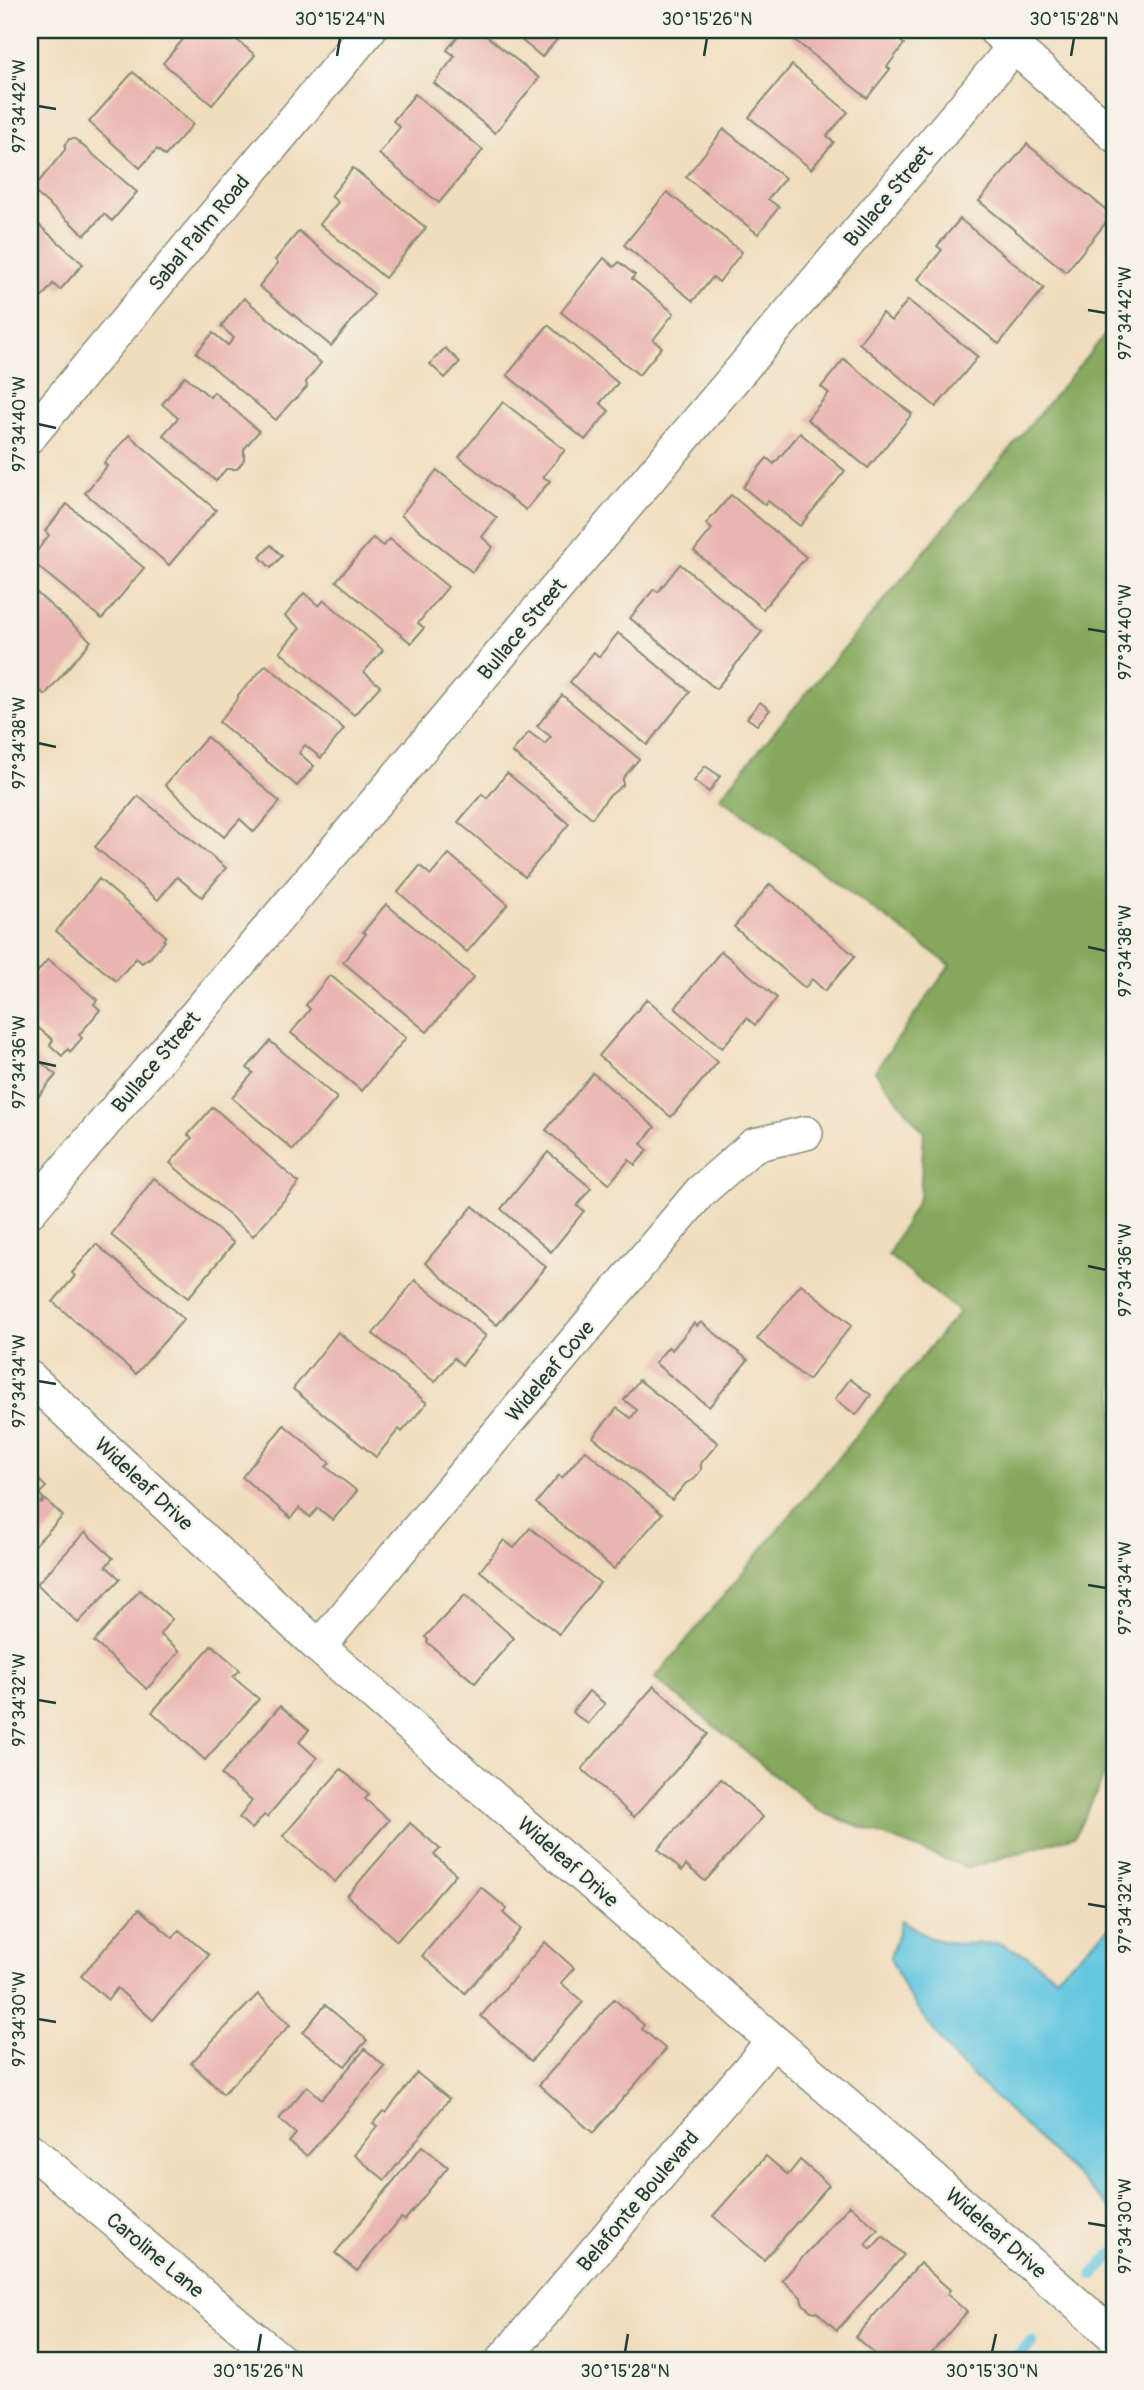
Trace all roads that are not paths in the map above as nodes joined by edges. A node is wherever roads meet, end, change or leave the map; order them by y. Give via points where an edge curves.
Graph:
1 (369, 30) edge
2 (1004, 39) edge
3 (1114, 135) edge
4 (30, 436) edge
5 (806, 1133) dead end
6 (30, 1211) edge
7 (30, 1378) edge
8 (319, 1647) junction
9 (773, 2041) junction
10 (30, 2150) edge
11 (1114, 2336) edge
12 (280, 2360) edge
13 (503, 2360) edge

1 - 4 street, Sabal Palm Road
2 - 3 street
2 - 6 street, Bullace Street
5 - 8 street, Wideleaf Cove via 754,1145 700,1192
7 - 8 street, Wideleaf Drive
8 - 9 street, Wideleaf Drive
9 - 11 street, Wideleaf Drive
9 - 13 street, Belafonte Boulevard
10 - 12 street, Caroline Lane

